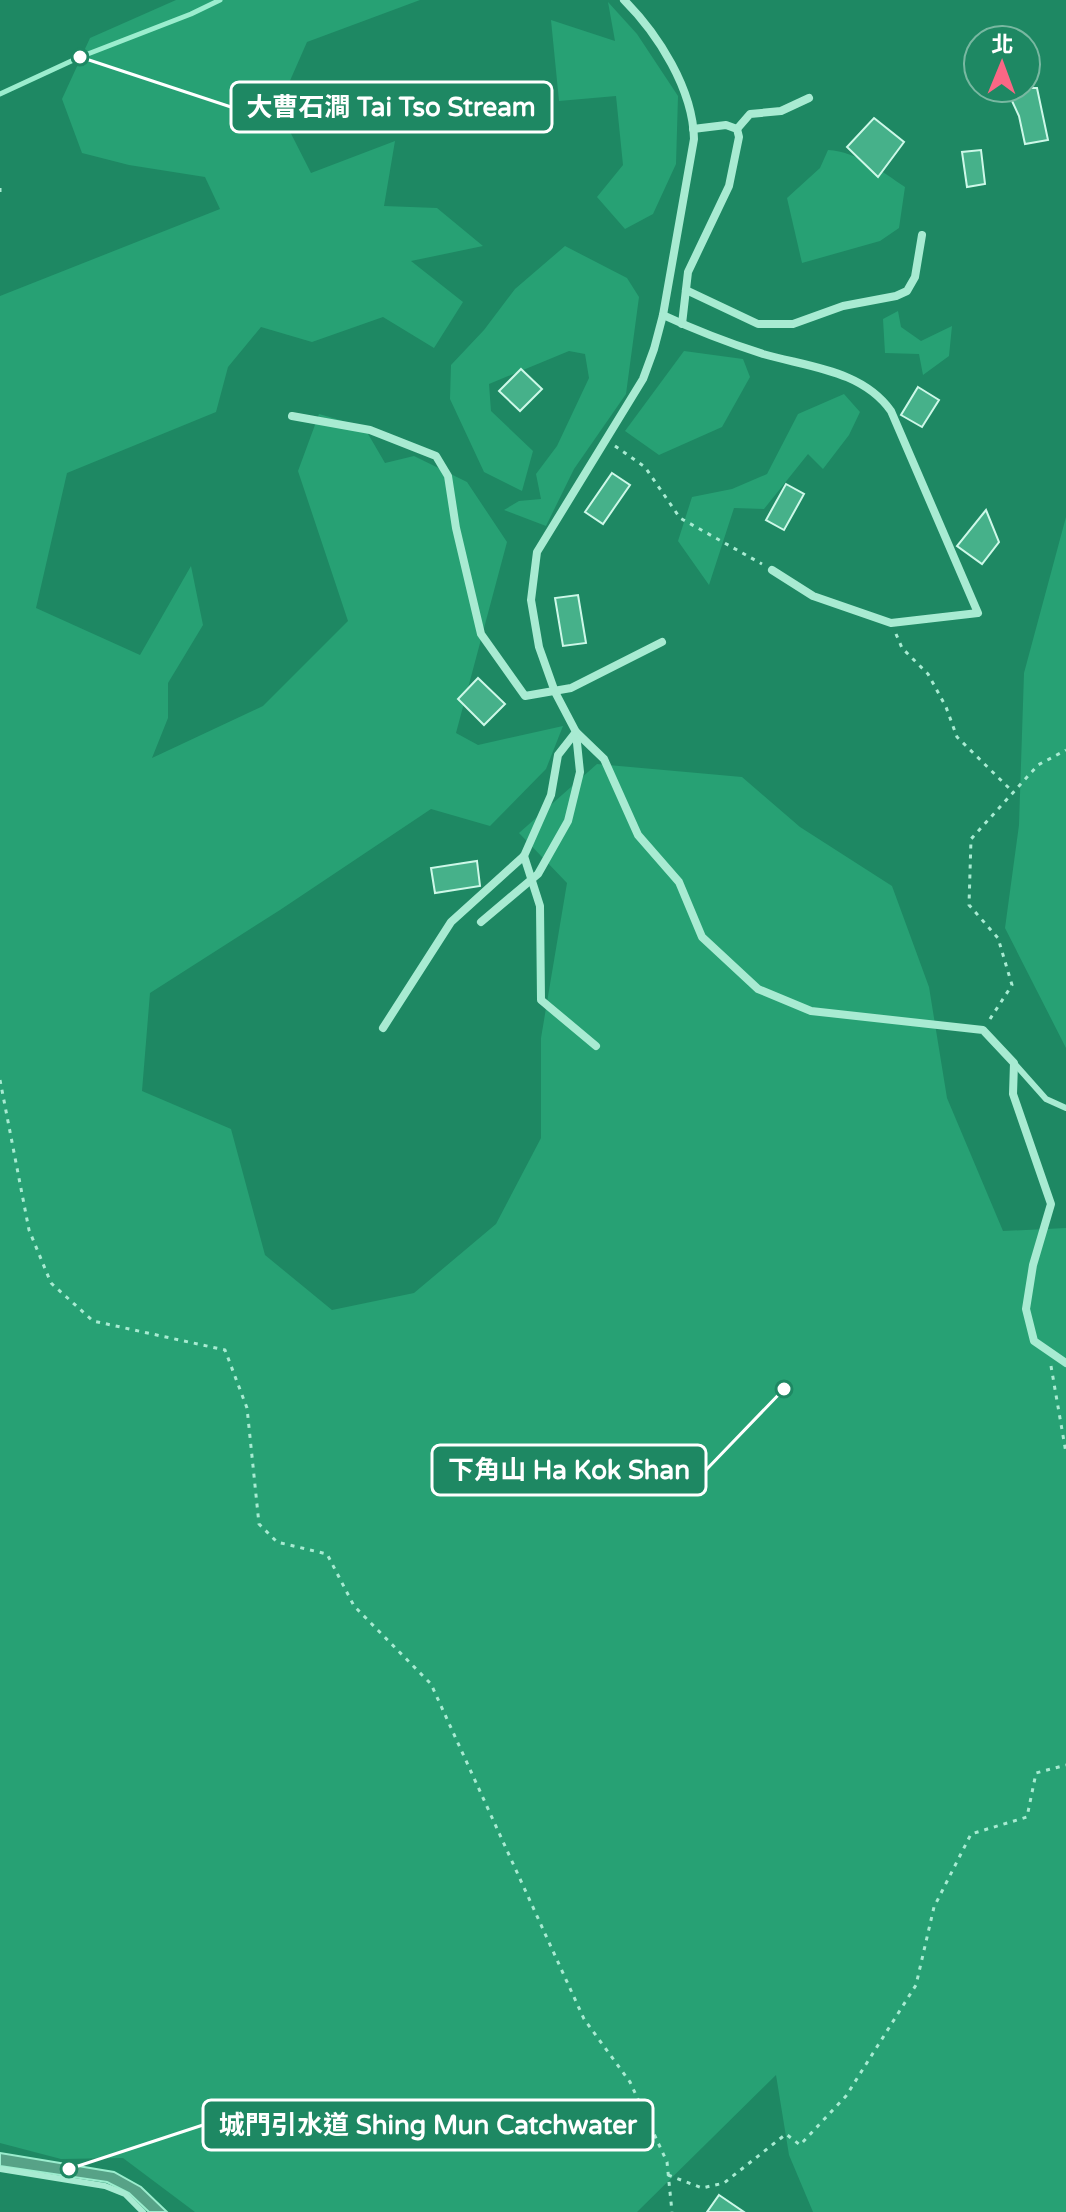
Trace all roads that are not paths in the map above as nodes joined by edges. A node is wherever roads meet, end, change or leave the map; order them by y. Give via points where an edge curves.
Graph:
1 (624, 0) edge
2 (809, 98) dead end
3 (693, 129) junction
4 (737, 129) junction
5 (922, 235) dead end
6 (686, 290) junction
7 (663, 315) junction
8 (682, 324) junction
9 (292, 416) dead end
10 (772, 570) road end
11 (662, 642) dead end
12 (555, 692) junction
13 (576, 732) junction
14 (524, 856) junction
15 (531, 880) junction
16 (481, 922) dead end
17 (383, 1028) dead end
18 (596, 1046) dead end
19 (1014, 1063) junction
20 (1066, 1108) edge
21 (1066, 1363) edge
22 (0, 2169) edge
23 (143, 2212) edge

1 - 3 street via 662,45 677,74
2 - 4 street via 781,111 750,114
3 - 4 street
3 - 7 street
4 - 6 street via 729,186 691,262
5 - 6 street via 915,277 907,291 793,324 758,324
6 - 8 street
7 - 8 street
7 - 12 street via 643,379 537,552 531,600 539,647
8 - 10 street via 869,388 891,411 978,613 891,623 813,596
9 - 12 street via 370,430 436,456 448,476 481,634 525,696
11 - 12 street
12 - 13 street
13 - 14 street via 558,755 551,795
13 - 15 street via 580,772 568,821
13 - 19 street via 604,759 638,835 679,882 702,937 758,989 811,1011 983,1030
14 - 15 street
14 - 17 street via 451,922
15 - 16 street
15 - 18 street via 540,906 541,1000
19 - 20 lane via 1046,1099
19 - 21 street via 1013,1094 1051,1204 1026,1309 1034,1341
22 - 23 lane via 105,2186 125,2194

